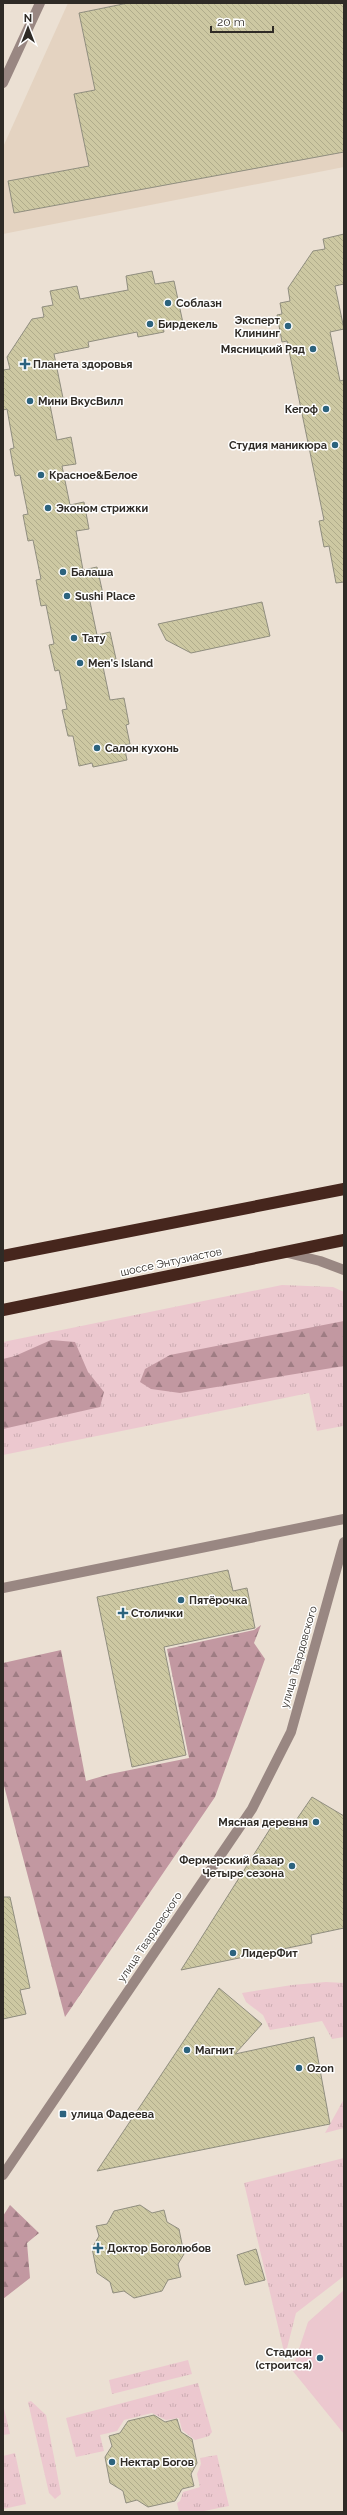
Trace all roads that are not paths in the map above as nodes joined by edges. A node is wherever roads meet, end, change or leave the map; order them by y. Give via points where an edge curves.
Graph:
1 (40, 3) edge
2 (3, 83) edge
3 (344, 1189) edge
4 (344, 1240) edge
5 (282, 1252) junction
6 (3, 1256) edge
7 (344, 1270) edge
8 (3, 1310) edge
9 (344, 1519) edge
10 (344, 1542) edge
11 (3, 1588) edge
12 (3, 2175) edge

1 - 2 street
3 - 6 highway
4 - 5 highway, шоссе Энтузиастов
5 - 7 street
5 - 8 highway, шоссе Энтузиастов
9 - 11 street
10 - 12 street, улица Твардовского via 291,1732 252,1809

